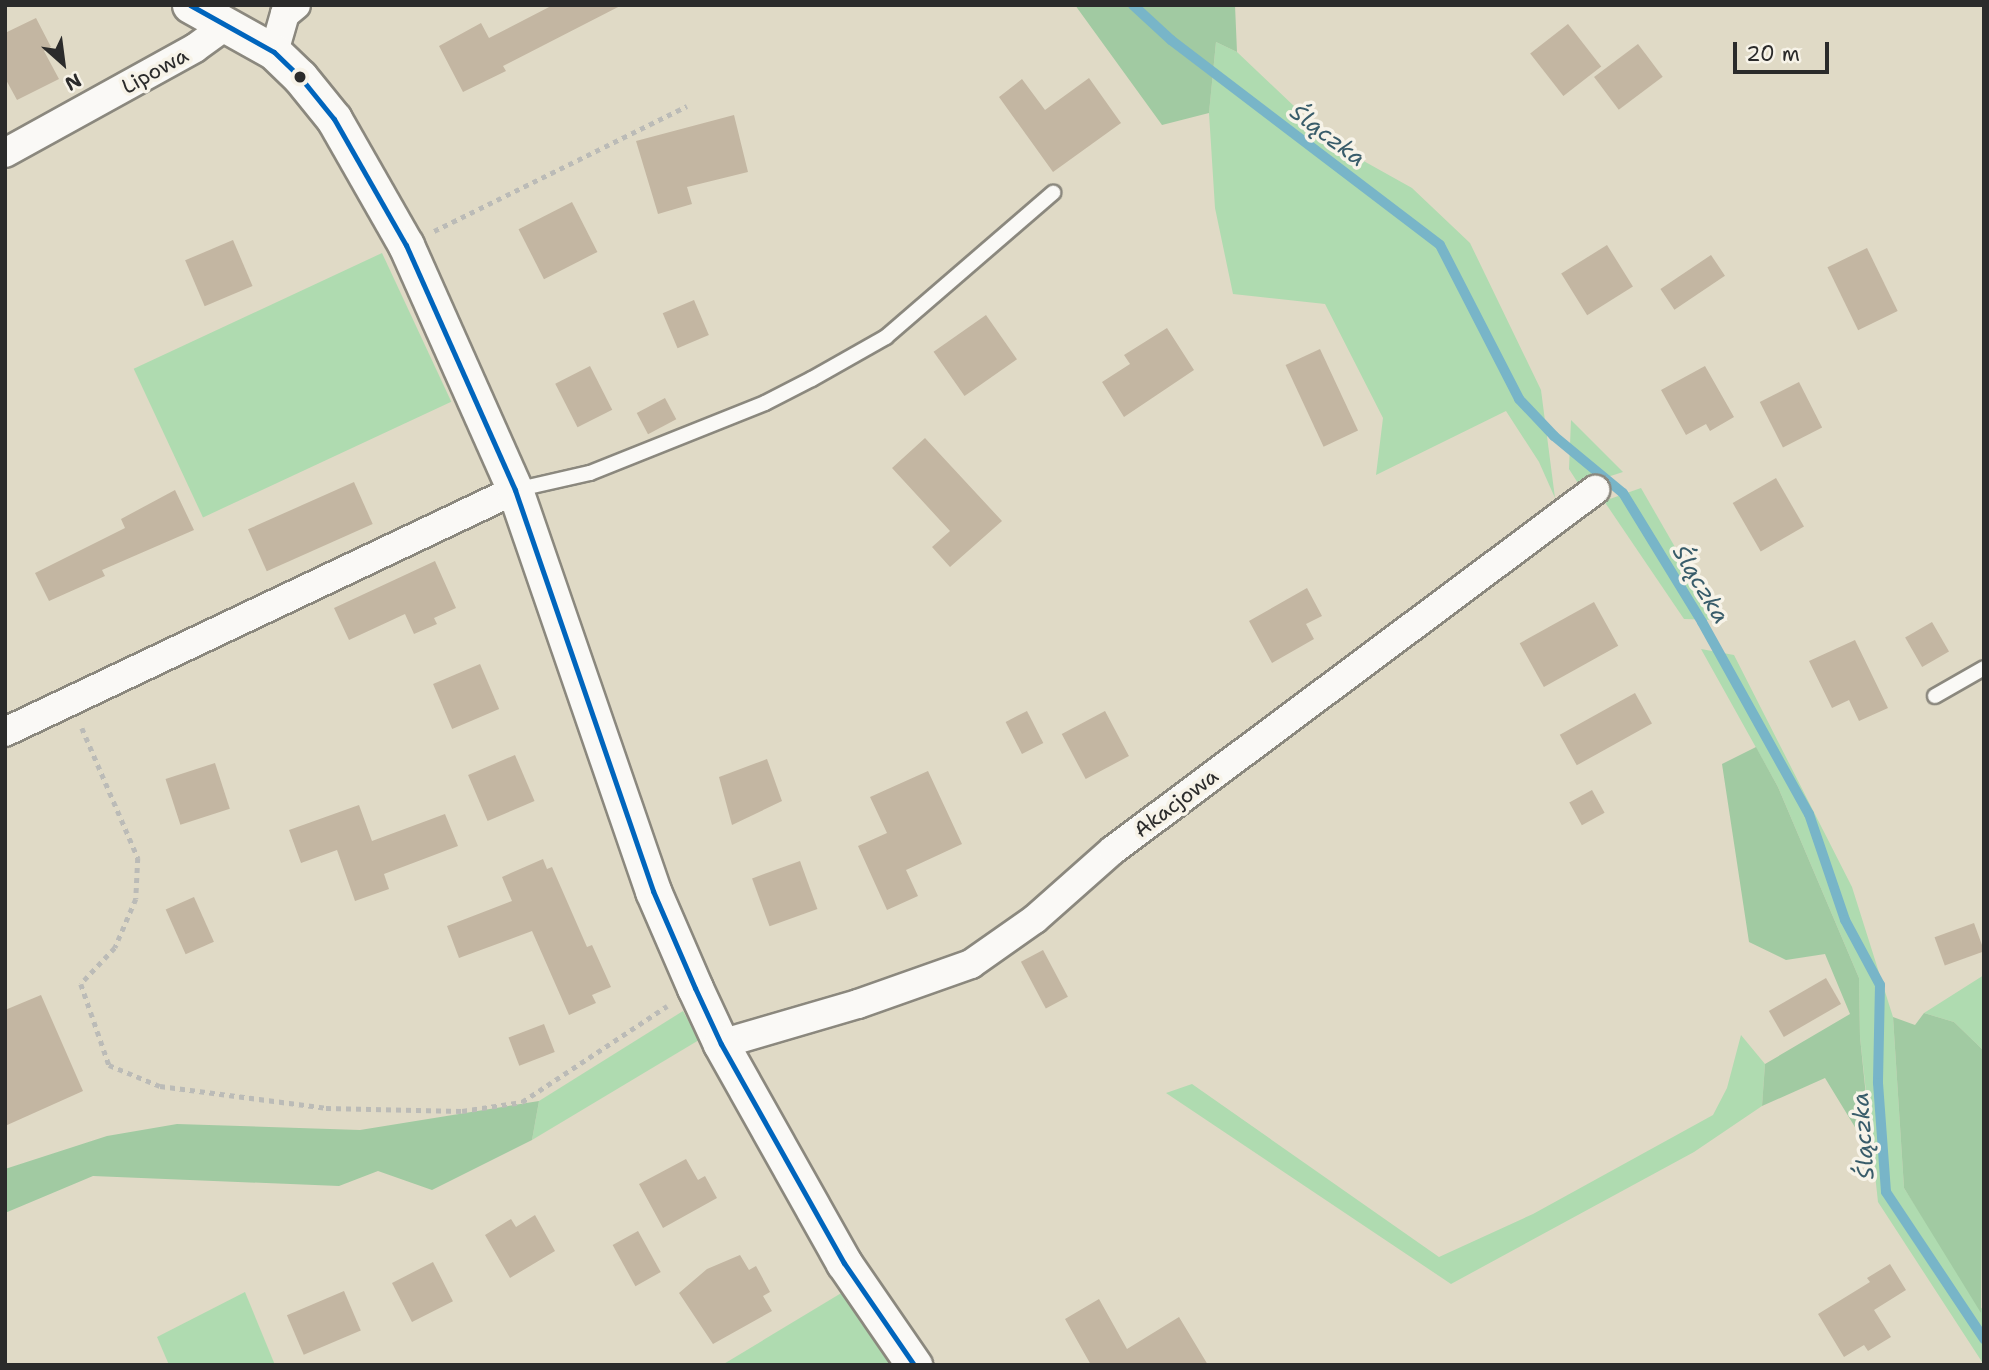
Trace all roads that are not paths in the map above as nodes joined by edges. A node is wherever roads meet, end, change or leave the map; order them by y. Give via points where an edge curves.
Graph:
1 (190, 5) edge
2 (296, 5) edge
3 (228, 24) junction
4 (274, 52) junction
5 (5, 153) edge
6 (1053, 193) dead end
7 (515, 490) junction
8 (1595, 490) dead end
9 (1984, 668) edge
10 (1935, 695) dead end
11 (5, 732) edge
12 (720, 1044) junction
13 (914, 1365) edge

1 - 3 street
2 - 4 street via 285,14
3 - 4 street
3 - 5 street, Lipowa via 195,48
4 - 7 street via 334,119 407,245
6 - 7 lane via 886,337 812,379 765,403 590,473
7 - 11 street
7 - 12 street via 653,891
8 - 12 street, Akacjowa via 1113,850 1035,919 971,964 858,1004
9 - 10 lane
12 - 13 street via 845,1263

